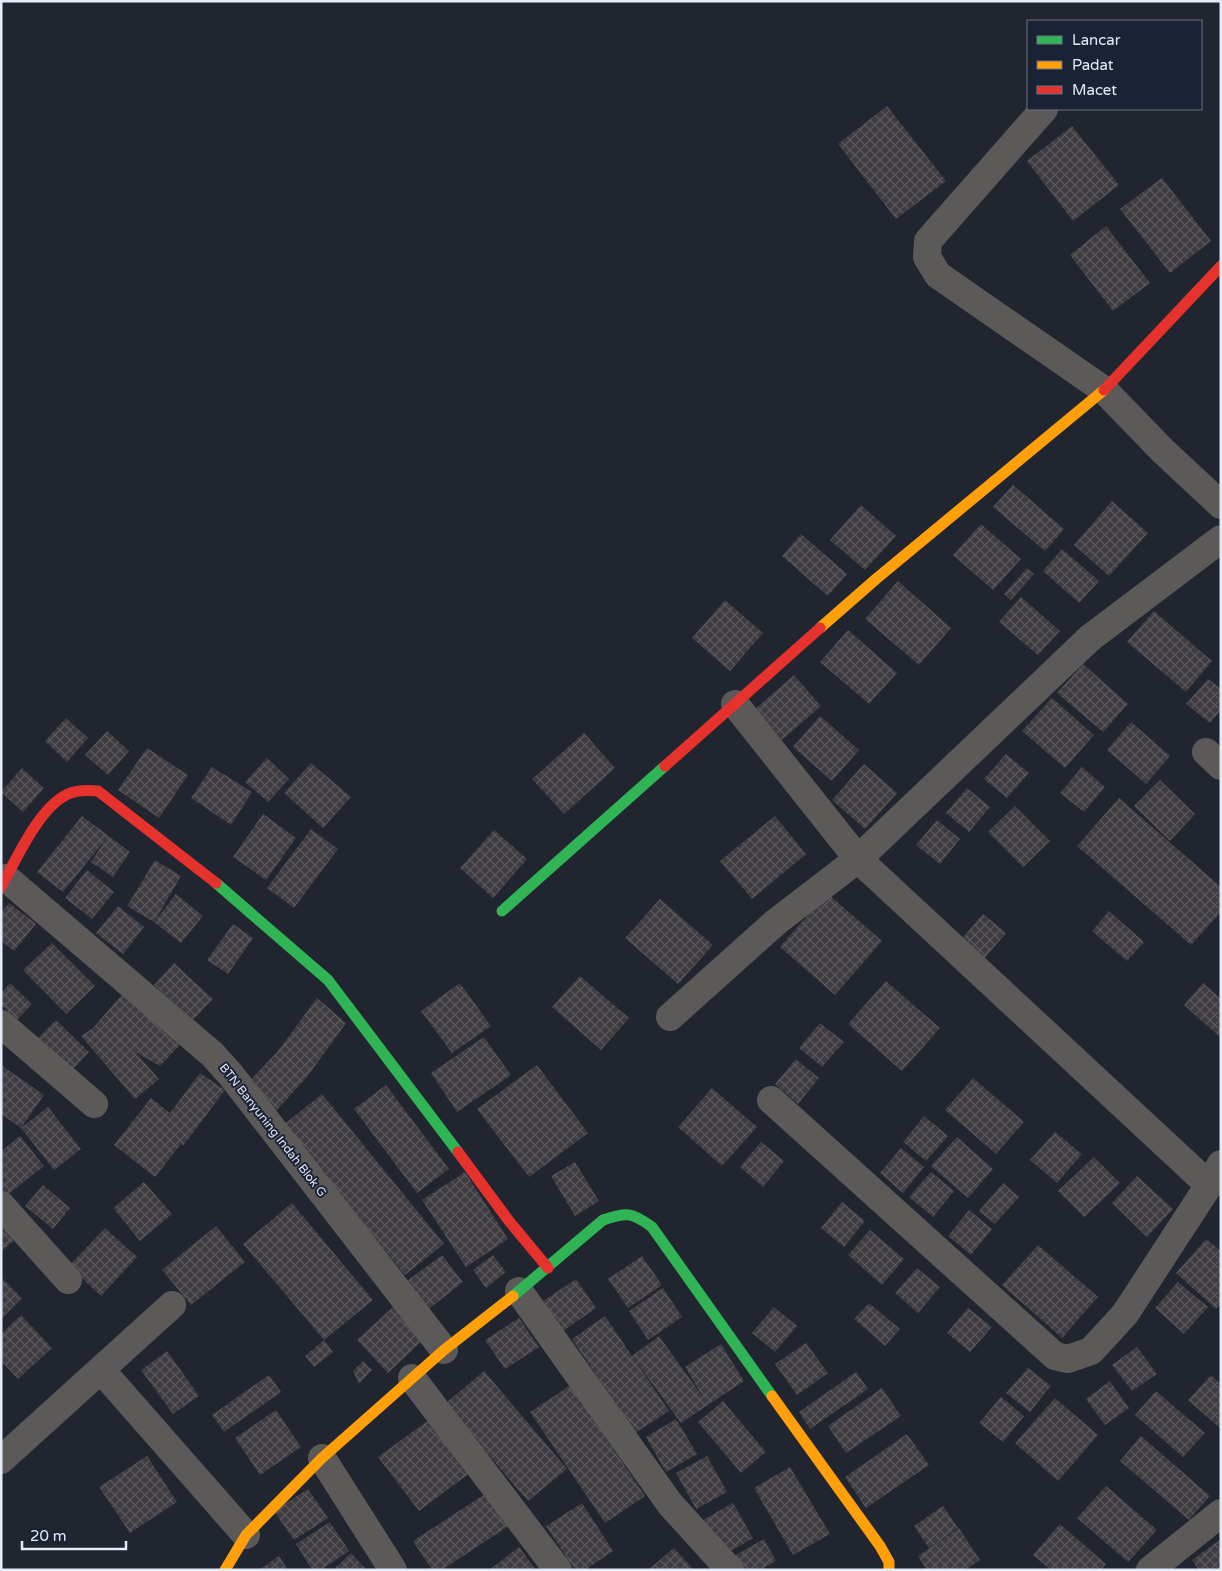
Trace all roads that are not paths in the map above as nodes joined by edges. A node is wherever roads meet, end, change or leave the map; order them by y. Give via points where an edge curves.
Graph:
1 (1043, 110) edge
2 (1221, 266) edge
3 (1104, 390) junction
4 (1221, 505) edge
5 (1221, 539) edge
6 (735, 704) junction
7 (858, 858) junction
8 (4, 883) edge
9 (502, 911) dead end
10 (670, 1017) dead end
11 (1, 1024) edge
12 (771, 1100) dead end
13 (94, 1104) dead end
14 (1215, 1175) edge
15 (1, 1205) edge
16 (548, 1268) junction
17 (68, 1280) dead end
18 (518, 1291) junction
19 (172, 1305) dead end
20 (444, 1350) junction
21 (102, 1371) junction
22 (412, 1378) junction
23 (322, 1458) junction
24 (1, 1460) edge
25 (1221, 1513) edge
26 (246, 1535) junction
27 (225, 1570) edge
28 (393, 1570) edge
29 (558, 1570) edge
30 (730, 1570) edge
31 (889, 1570) edge
32 (1150, 1570) edge

1 - 3 street via 928,241 927,257 938,275
2 - 3 street
3 - 4 street
3 - 6 street via 876,578
5 - 7 street via 1090,638
6 - 7 street
6 - 9 street
7 - 10 street via 776,922
7 - 14 street
8 - 16 street via 52,806 61,797 80,790 98,791 227,891 328,980 358,1016 508,1222
8 - 20 street, BTN Banyuning Indah Blok G via 212,1054
11 - 13 street
12 - 14 street via 1055,1356 1068,1358 1091,1351 1125,1314
15 - 17 street
16 - 18 street
16 - 31 street via 603,1220 620,1214 636,1215 652,1227 880,1546
18 - 20 street
18 - 30 street via 670,1504
19 - 21 street
20 - 22 street
21 - 24 street
21 - 26 street
22 - 23 street
22 - 29 street
23 - 26 street
23 - 28 street
25 - 32 street
26 - 27 street

